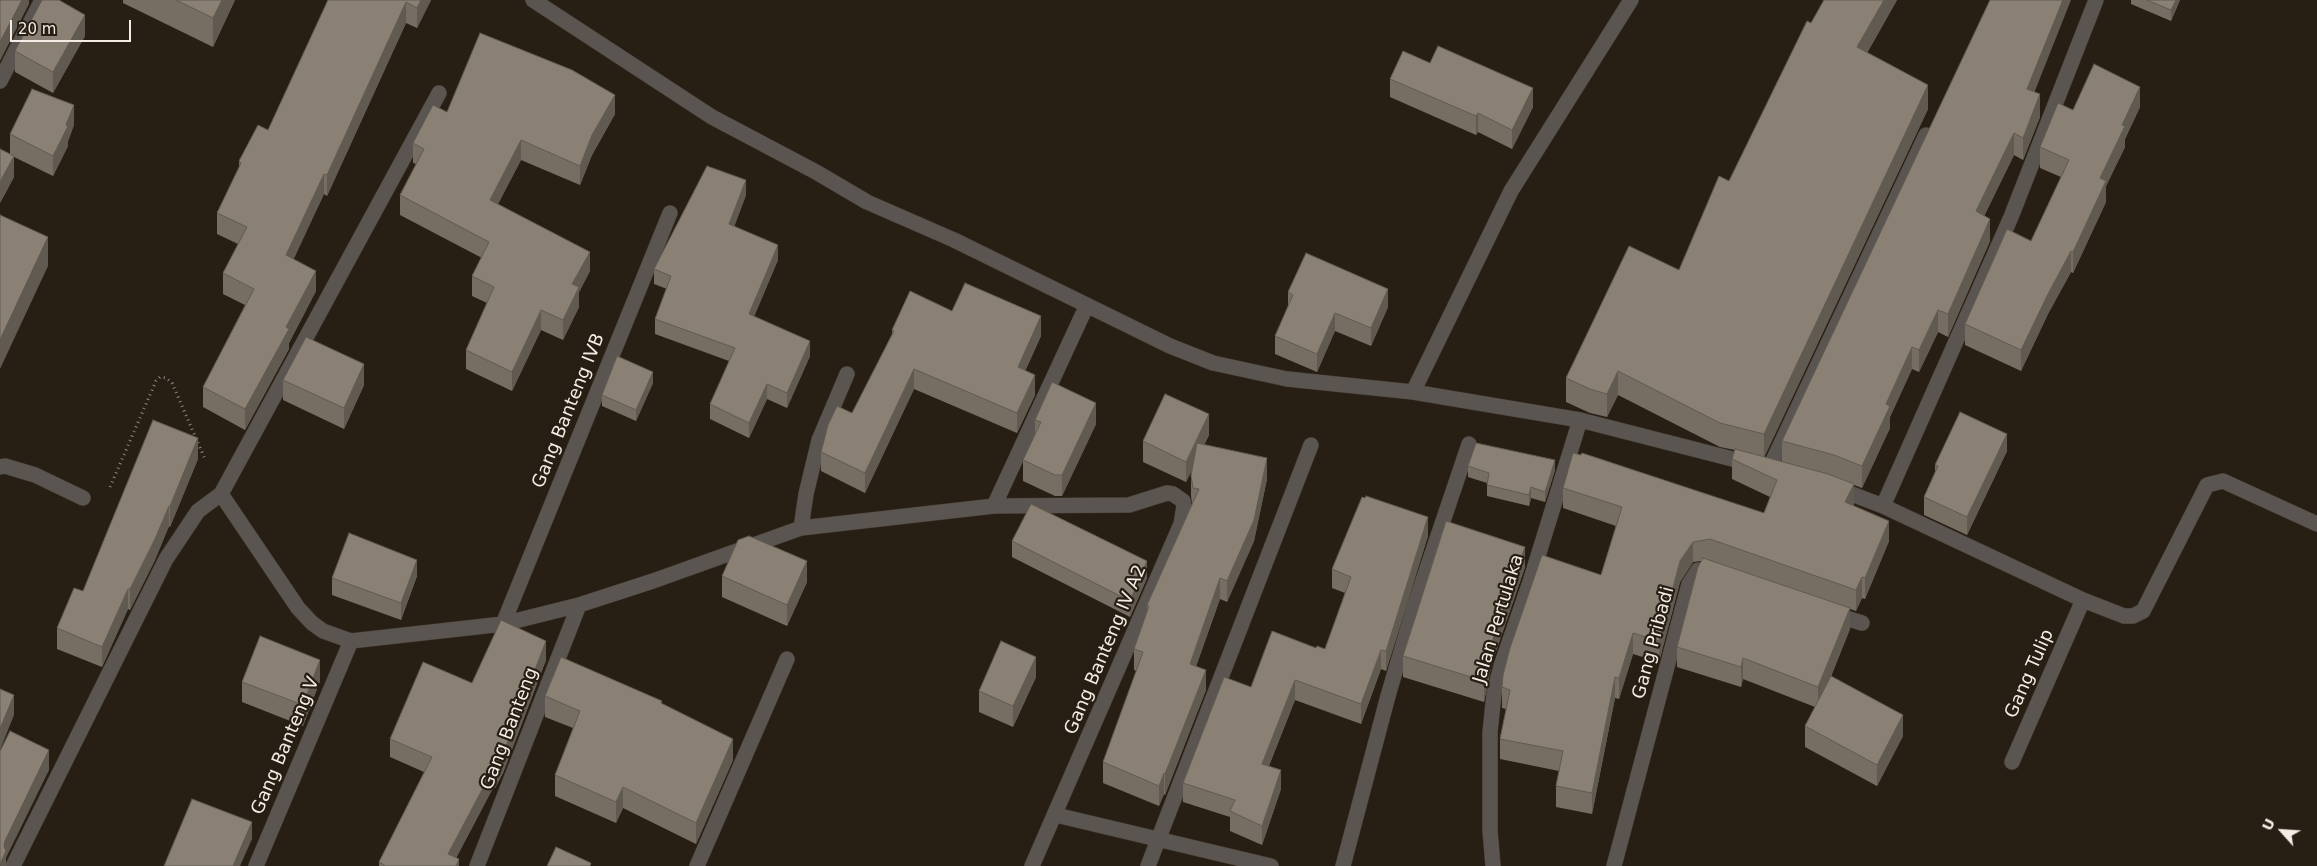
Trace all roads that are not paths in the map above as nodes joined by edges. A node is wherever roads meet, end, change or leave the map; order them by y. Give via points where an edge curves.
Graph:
1 (42, 0) edge
2 (533, 0) edge
3 (1631, 0) edge
4 (2096, 0) edge
5 (0, 81) edge
6 (439, 93) dead end
7 (1935, 117) edge
8 (670, 213) dead end
9 (1087, 305) junction
10 (847, 374) dead end
11 (1413, 392) junction
12 (1580, 420) junction
13 (1469, 444) dead end
14 (1311, 445) dead end
15 (0, 467) edge
16 (1769, 468) junction
17 (1786, 474) edge
18 (1822, 484) edge
19 (221, 494) junction
20 (82, 498) road end
21 (994, 506) junction
22 (1883, 506) junction
23 (2317, 524) edge
24 (800, 528) junction
25 (1725, 576) edge
26 (2083, 600) junction
27 (579, 605) junction
28 (1816, 608) edge
29 (1862, 623) dead end
30 (503, 624) junction
31 (350, 641) junction
32 (787, 659) dead end
33 (2012, 762) dead end
34 (1056, 815) junction
35 (1159, 839) junction
36 (13, 866) edge
37 (256, 866) edge
38 (477, 866) edge
39 (697, 866) edge
40 (1032, 866) edge
41 (1148, 866) edge
42 (1271, 866) edge
43 (1343, 866) edge
44 (1493, 866) edge
45 (1614, 866) edge

1 - 5 street
2 - 9 street via 712,117 867,202
3 - 11 street via 1511,191
4 - 22 street via 2011,217
6 - 19 street
7 - 16 street
8 - 30 street, Gang Banteng IVB
9 - 11 street via 1212,363 1287,379
9 - 21 street
10 - 24 street via 819,440
11 - 12 street
12 - 16 street
12 - 44 street, Jalan Pertulaka via 1494,694 1490,732
13 - 43 street via 1414,607
14 - 35 street
15 - 20 street via 35,475
16 - 17 street
18 - 22 street
19 - 31 street via 298,608 323,631
19 - 36 street via 198,511 166,559
21 - 24 street
21 - 34 street, Gang Banteng IV A2 via 1130,505 1167,492 1183,501 1184,513
22 - 26 street
23 - 26 street via 2223,481 2212,483 2202,492 2143,611 2133,616 2117,615
24 - 27 street
25 - 45 street, Gang Pribadi via 1698,570 1689,584
26 - 33 street, Gang Tulip
27 - 30 street
27 - 38 street, Gang Banteng
28 - 29 street
30 - 31 street
31 - 37 street, Gang Banteng V
32 - 39 street
34 - 35 street
34 - 40 street, Gang Banteng IV A2
35 - 41 street
35 - 42 street

